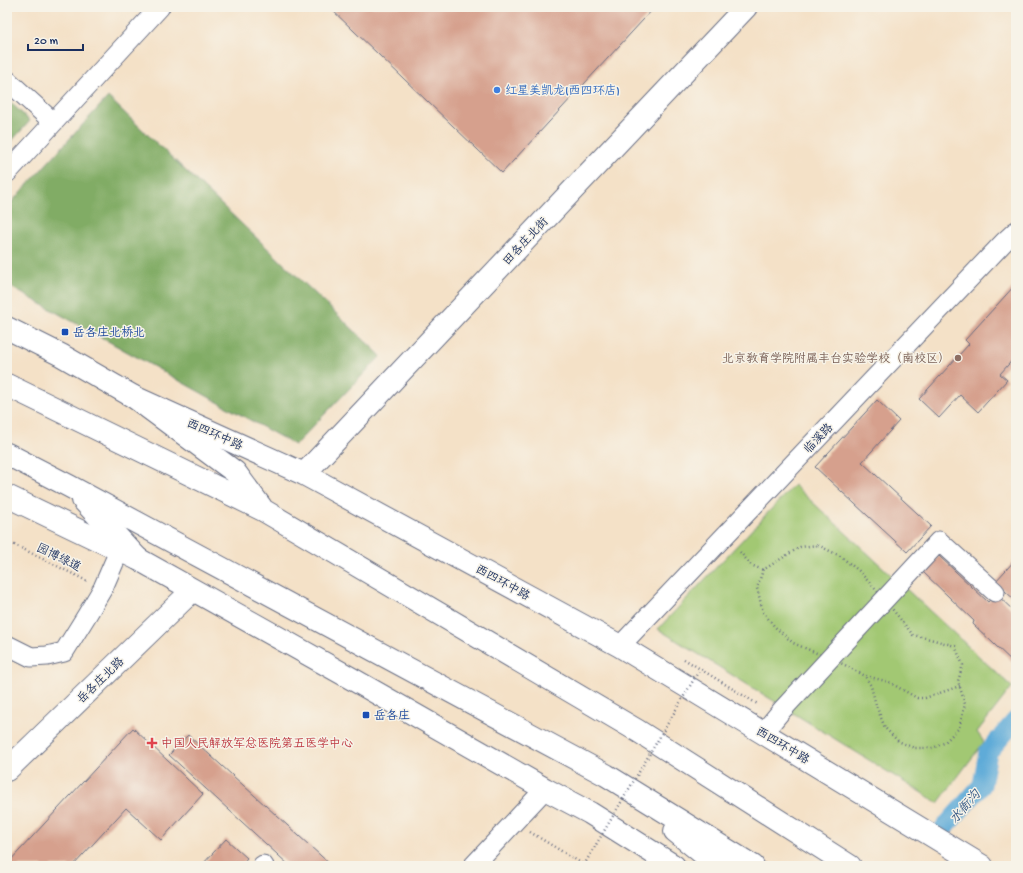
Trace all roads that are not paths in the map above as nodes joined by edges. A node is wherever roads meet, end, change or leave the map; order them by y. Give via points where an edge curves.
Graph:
1 (160, 7) edge
2 (746, 7) edge
3 (7, 80) edge
4 (53, 122) junction
5 (7, 173) edge
6 (1016, 231) edge
7 (7, 328) edge
8 (7, 385) edge
9 (134, 397) junction
10 (7, 454) edge
11 (304, 474) junction
12 (69, 486) junction
13 (7, 496) edge
14 (263, 510) junction
15 (129, 555) junction
16 (193, 590) junction
17 (995, 592) dead end
18 (7, 645) edge
19 (620, 646) junction
20 (764, 733) junction
21 (7, 770) edge
22 (606, 775) junction
23 (545, 788) junction
24 (850, 864) edge
25 (473, 866) edge
26 (674, 866) edge
27 (718, 866) edge
28 (753, 866) edge
29 (982, 866) edge

1 - 4 street
2 - 11 main road, 田各庄北街
3 - 4 street
4 - 5 street
6 - 19 street, 临溪路
7 - 9 main road, 西四环中路 via 61,355
8 - 14 main road
9 - 11 main road, 西四环中路
9 - 14 main road via 236,472
10 - 12 main road
11 - 19 main road, 西四环中路
12 - 15 main road
12 - 22 main road
13 - 15 main road
14 - 24 main road via 638,731
15 - 16 main road
15 - 18 street via 103,588 64,652 31,657
16 - 21 main road, 岳各庄北路
16 - 23 main road
17 - 20 street via 939,541 782,710
19 - 20 main road, 西四环中路
20 - 29 main road, 西四环中路
22 - 27 main road
22 - 28 main road
23 - 25 street
23 - 26 main road

